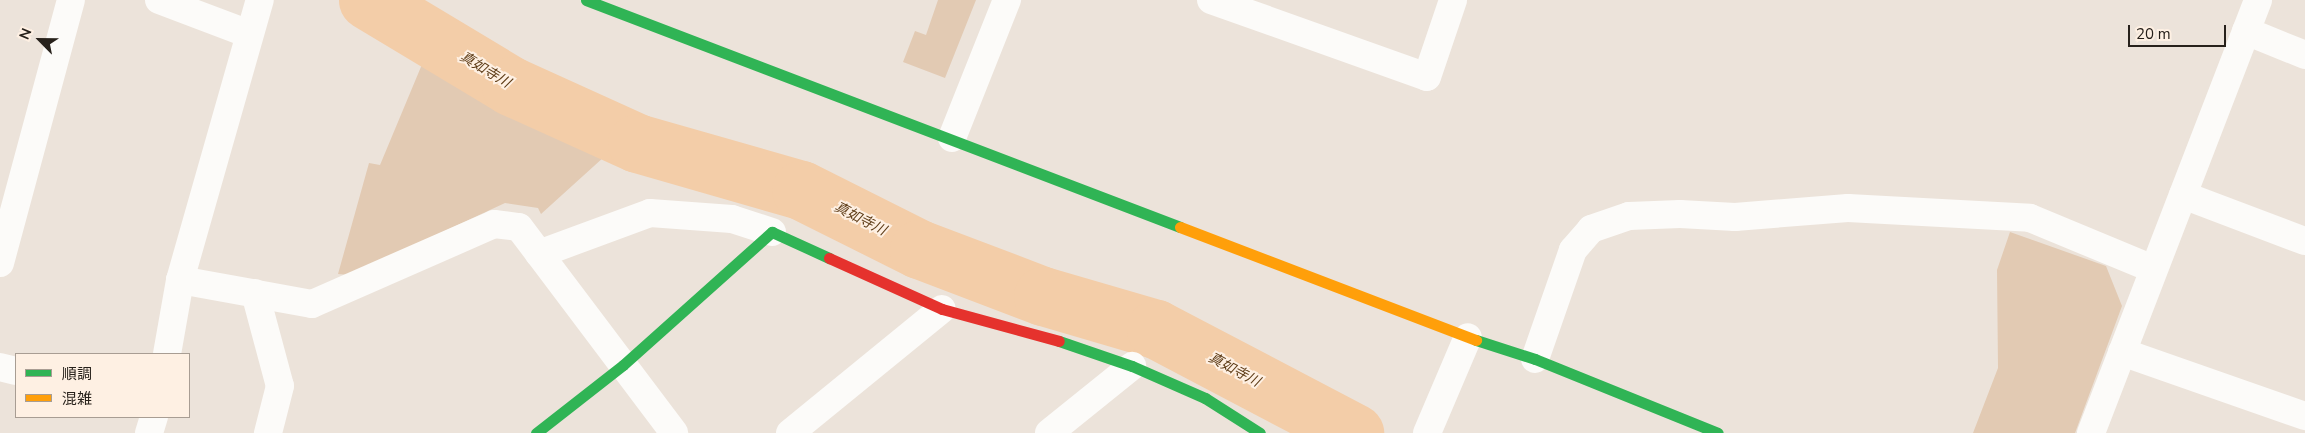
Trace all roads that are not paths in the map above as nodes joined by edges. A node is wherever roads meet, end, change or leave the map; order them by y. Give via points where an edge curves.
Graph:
1 (70, 0) edge
2 (159, 0) edge
3 (260, 0) edge
4 (586, 0) edge
5 (1007, 0) edge
6 (1211, 0) edge
7 (1453, 0) edge
8 (2258, 0) edge
9 (2246, 31) junction
10 (249, 34) junction
11 (2305, 55) edge
12 (952, 138) junction
13 (2183, 195) junction
14 (772, 232) junction
15 (2305, 241) edge
16 (539, 254) junction
17 (0, 263) edge
18 (2153, 269) junction
19 (180, 280) junction
20 (255, 292) junction
21 (942, 309) junction
22 (1468, 337) junction
23 (2122, 352) junction
24 (166, 353) edge
25 (1535, 359) junction
26 (623, 365) junction
27 (1132, 366) junction
28 (0, 367) edge
29 (15, 371) edge
30 (2305, 416) edge
31 (154, 418) edge
32 (1684, 427) edge
33 (150, 433) edge
34 (268, 433) edge
35 (536, 433) edge
36 (674, 433) edge
37 (790, 433) edge
38 (1049, 433) edge
39 (1260, 433) edge
40 (1427, 433) edge
41 (1718, 433) edge
42 (2091, 433) edge

1 - 17 street
2 - 10 street
3 - 10 street
4 - 12 street
5 - 12 street
6 - 7 street via 1426,77
8 - 9 street
9 - 11 street
9 - 13 street
10 - 19 street
12 - 22 street
13 - 15 street
13 - 18 street
14 - 16 street via 732,219 650,213
14 - 21 street
14 - 26 street
16 - 20 street via 519,227 494,224 312,304
16 - 26 street
18 - 23 street
18 - 25 street via 2030,218 1848,208 1735,217 1629,216 1591,229 1573,250
19 - 20 street
19 - 24 street
20 - 34 street via 280,386
21 - 27 street via 1072,345
21 - 37 street
22 - 25 street
22 - 40 street
23 - 30 street
23 - 42 street
25 - 32 street
26 - 35 street
26 - 36 street
27 - 38 street
27 - 39 street via 1206,398
28 - 29 street
31 - 33 street
32 - 41 street

